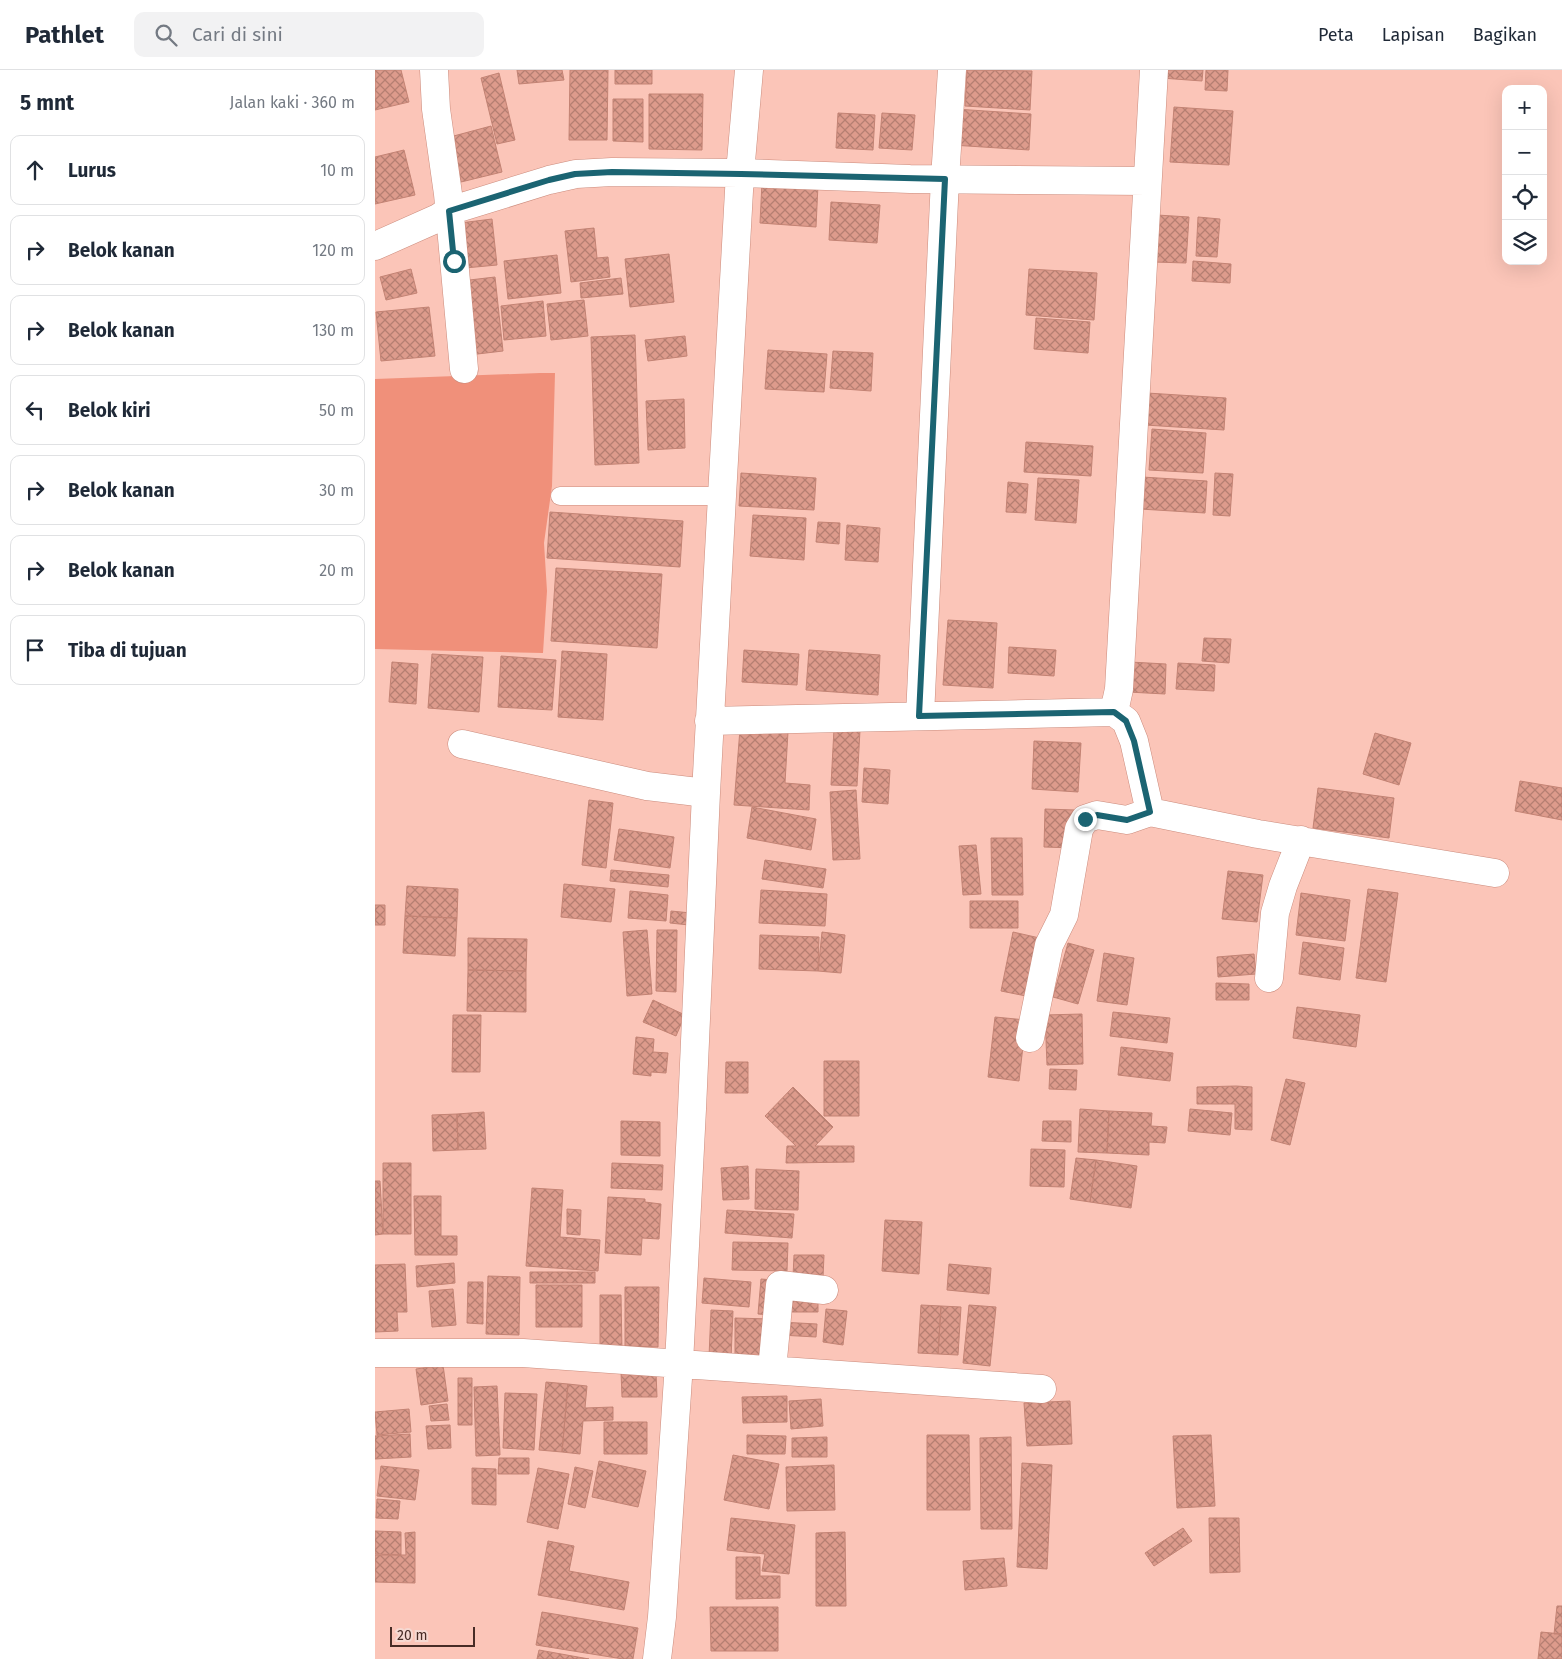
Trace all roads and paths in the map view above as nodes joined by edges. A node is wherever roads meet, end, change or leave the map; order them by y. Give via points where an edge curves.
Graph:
1 (434, 70) edge
2 (749, 70) edge
3 (952, 70) edge
4 (1154, 70) edge
5 (741, 174) junction
6 (945, 179) junction
7 (1147, 182) junction
8 (449, 211) junction
9 (375, 246) edge
10 (465, 369) dead end
11 (560, 496) dead end
12 (721, 496) junction
13 (1114, 712) junction
14 (919, 716) junction
15 (709, 721) junction
16 (462, 744) dead end
17 (705, 793) junction
18 (1150, 812) junction
19 (1301, 840) junction
20 (1495, 872) dead end
21 (1269, 978) dead end
22 (1030, 1038) dead end
23 (824, 1290) dead end
24 (375, 1352) edge
25 (679, 1363) junction
26 (772, 1370) junction
27 (1041, 1389) dead end
28 (657, 1659) edge

1 - 8 street
2 - 5 street
3 - 6 street
4 - 7 street
5 - 6 street
5 - 8 street via 575,174
5 - 12 street
6 - 7 street
6 - 14 street
7 - 13 street via 1119,690
8 - 9 street
8 - 10 street
11 - 12 lane
12 - 15 street
13 - 14 street
13 - 18 street via 1126,721 1134,741
14 - 15 street
15 - 17 street
16 - 17 street via 631,783
17 - 25 street
18 - 19 street
18 - 22 street via 1127,820 1097,815 1085,819 1079,829 1064,915 1049,945
19 - 20 street
19 - 21 street via 1275,913
23 - 26 street via 780,1284
24 - 25 street via 523,1353
25 - 26 street
25 - 28 street via 663,1617
26 - 27 street

